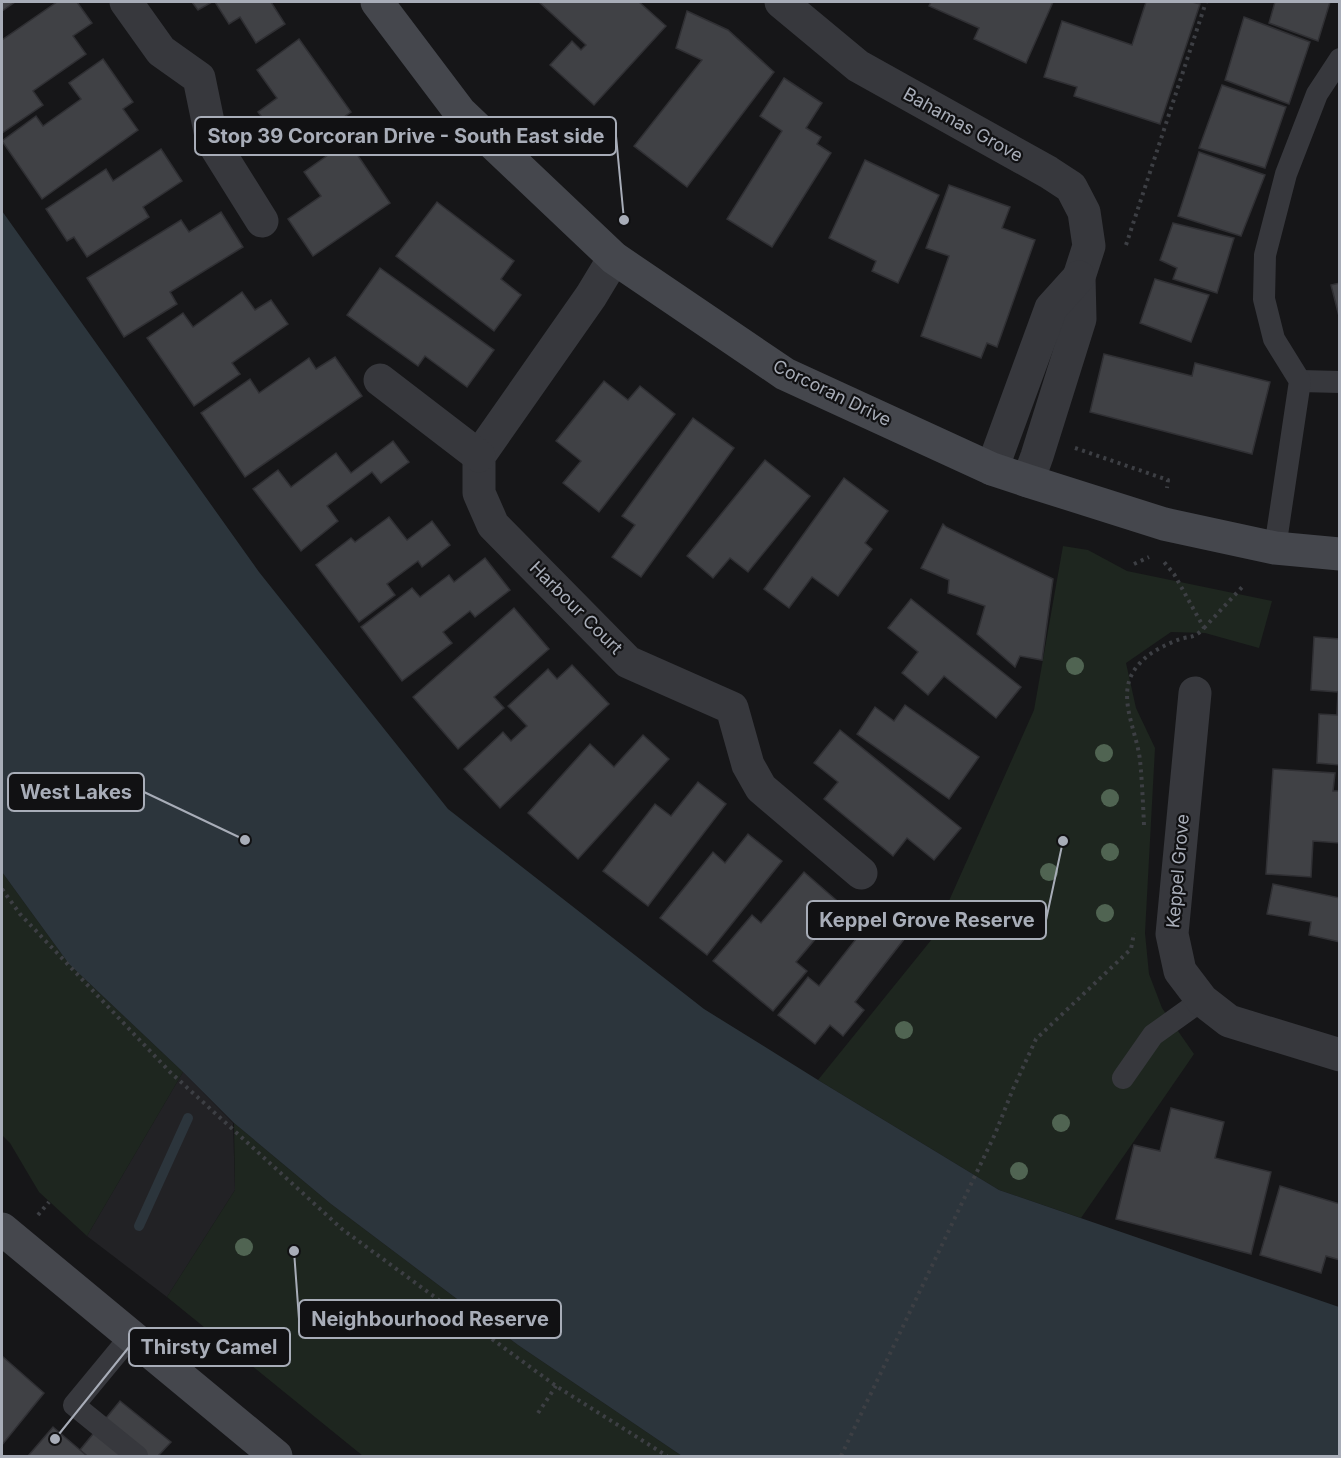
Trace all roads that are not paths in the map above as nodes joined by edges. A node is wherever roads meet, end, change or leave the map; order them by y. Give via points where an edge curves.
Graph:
1 (126, 2) edge
2 (377, 2) edge
3 (781, 2) edge
4 (1340, 59) edge
5 (262, 221) dead end
6 (614, 258) junction
7 (1079, 277) junction
8 (380, 380) dead end
9 (1300, 381) junction
10 (1340, 382) edge
11 (479, 456) junction
12 (992, 469) junction
13 (1028, 481) junction
14 (1275, 548) junction
15 (1340, 554) edge
16 (1195, 693) dead end
17 (861, 873) dead end
18 (1202, 1000) junction
19 (1340, 1055) edge
20 (1123, 1078) dead end
21 (2, 1229) edge
22 (131, 1336) junction
23 (137, 1456) edge
24 (276, 1456) edge

1 - 5 street via 160,51 199,78 212,141
2 - 6 street, Corcoran Drive via 460,112
3 - 7 street, Bahamas Grove via 858,66 1071,187 1084,212 1089,246
4 - 9 lane via 1317,94 1286,174 1265,255 1264,299 1274,339
6 - 11 street
6 - 12 street, Corcoran Drive via 786,374
7 - 12 street, Bahamas Grove via 1051,308
7 - 13 street, Bahamas Grove via 1080,319
8 - 11 street
9 - 10 lane
9 - 14 lane
11 - 17 street, Harbour Court via 479,493 493,525 628,662 732,708 748,765 761,788
12 - 13 street, Corcoran Drive
13 - 14 street, Corcoran Drive via 1164,524
14 - 15 street, Corcoran Drive
16 - 18 street, Keppel Grove via 1172,934 1180,971
18 - 19 street, Keppel Grove via 1229,1021
18 - 20 lane via 1153,1035
21 - 22 street
22 - 23 lane via 74,1405
22 - 24 street

